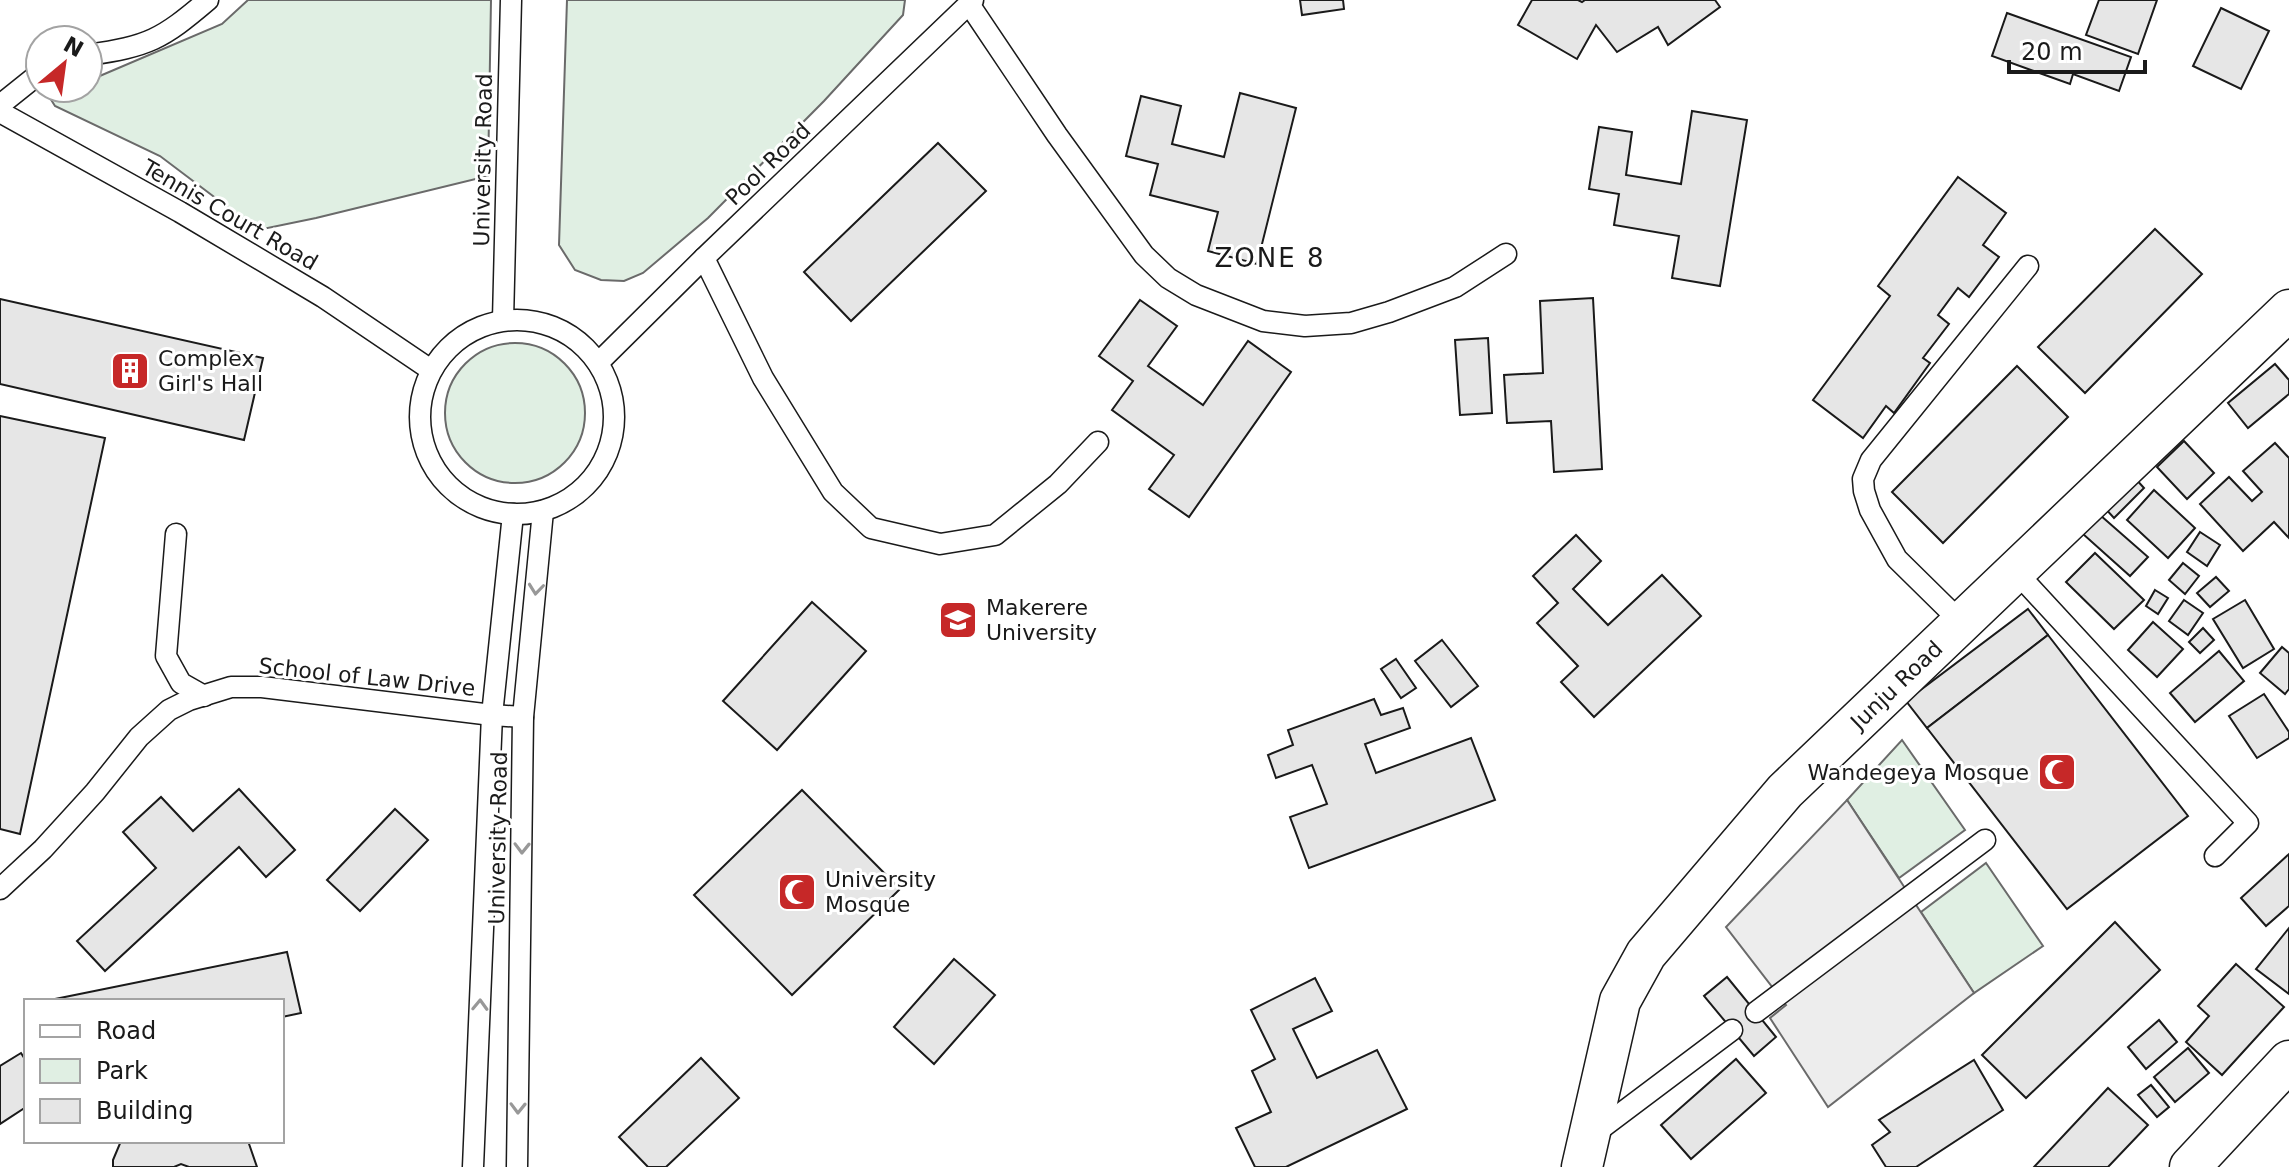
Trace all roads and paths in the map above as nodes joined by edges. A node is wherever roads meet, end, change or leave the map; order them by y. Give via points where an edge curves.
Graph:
1 (208, 0) edge
2 (511, 0) edge
3 (971, 2) edge
4 (104, 53) edge
5 (24, 86) edge
6 (0, 105) edge
7 (0, 112) edge
8 (1506, 254) dead end
9 (704, 258) junction
10 (2028, 266) dead end
11 (2289, 310) edge
12 (503, 320) junction
13 (598, 363) junction
14 (431, 370) junction
15 (1098, 442) dead end
16 (543, 511) junction
17 (513, 514) junction
18 (176, 534) dead end
19 (2016, 572) junction
20 (1962, 623) junction
21 (204, 696) junction
22 (492, 715) junction
23 (523, 717) junction
24 (1985, 840) dead end
25 (2215, 856) dead end
26 (0, 889) edge
27 (1756, 1012) dead end
28 (1732, 1030) dead end
29 (2289, 1061) edge
30 (1585, 1152) edge
31 (473, 1167) edge
32 (517, 1167) edge
33 (2190, 1167) edge

1 - 4 lane via 157,39
2 - 12 lane, University Road
3 - 8 lane via 1057,135 1144,255 1196,295 1263,321 1305,326 1351,323 1455,287
3 - 9 lane, Pool Road
5 - 6 lane
7 - 14 lane, Tennis Court Road via 310,289
9 - 13 lane, Pool Road
9 - 15 lane via 763,378 833,492 871,528 940,544 995,535 1058,484
10 - 20 lane via 1871,460 1863,479 1870,510 1897,559
11 - 19 street, Junju Road
12 - 13 lane via 557,328
12 - 14 lane via 474,329 449,346
13 - 16 lane via 612,391 615,422 609,451 594,478 571,499
14 - 17 lane via 421,396 419,425 425,452 460,496 485,509
16 - 17 lane
16 -> 23 lane, University Road
17 - 22 lane, University Road
18 - 21 lane via 166,656 181,683
19 - 20 street, Junju Road
19 - 25 lane via 2248,823
20 - 30 street, Junju Road via 1785,791 1646,954 1620,1001
21 - 22 lane, School of Law Drive via 231,687 262,687
21 - 26 lane, School of Law Drive via 169,710 139,737 43,849
22 - 23 lane, School of Law Drive
31 -> 22 lane, University Road
23 -> 32 lane, University Road
24 - 27 lane
28 - 30 lane
29 - 33 street

